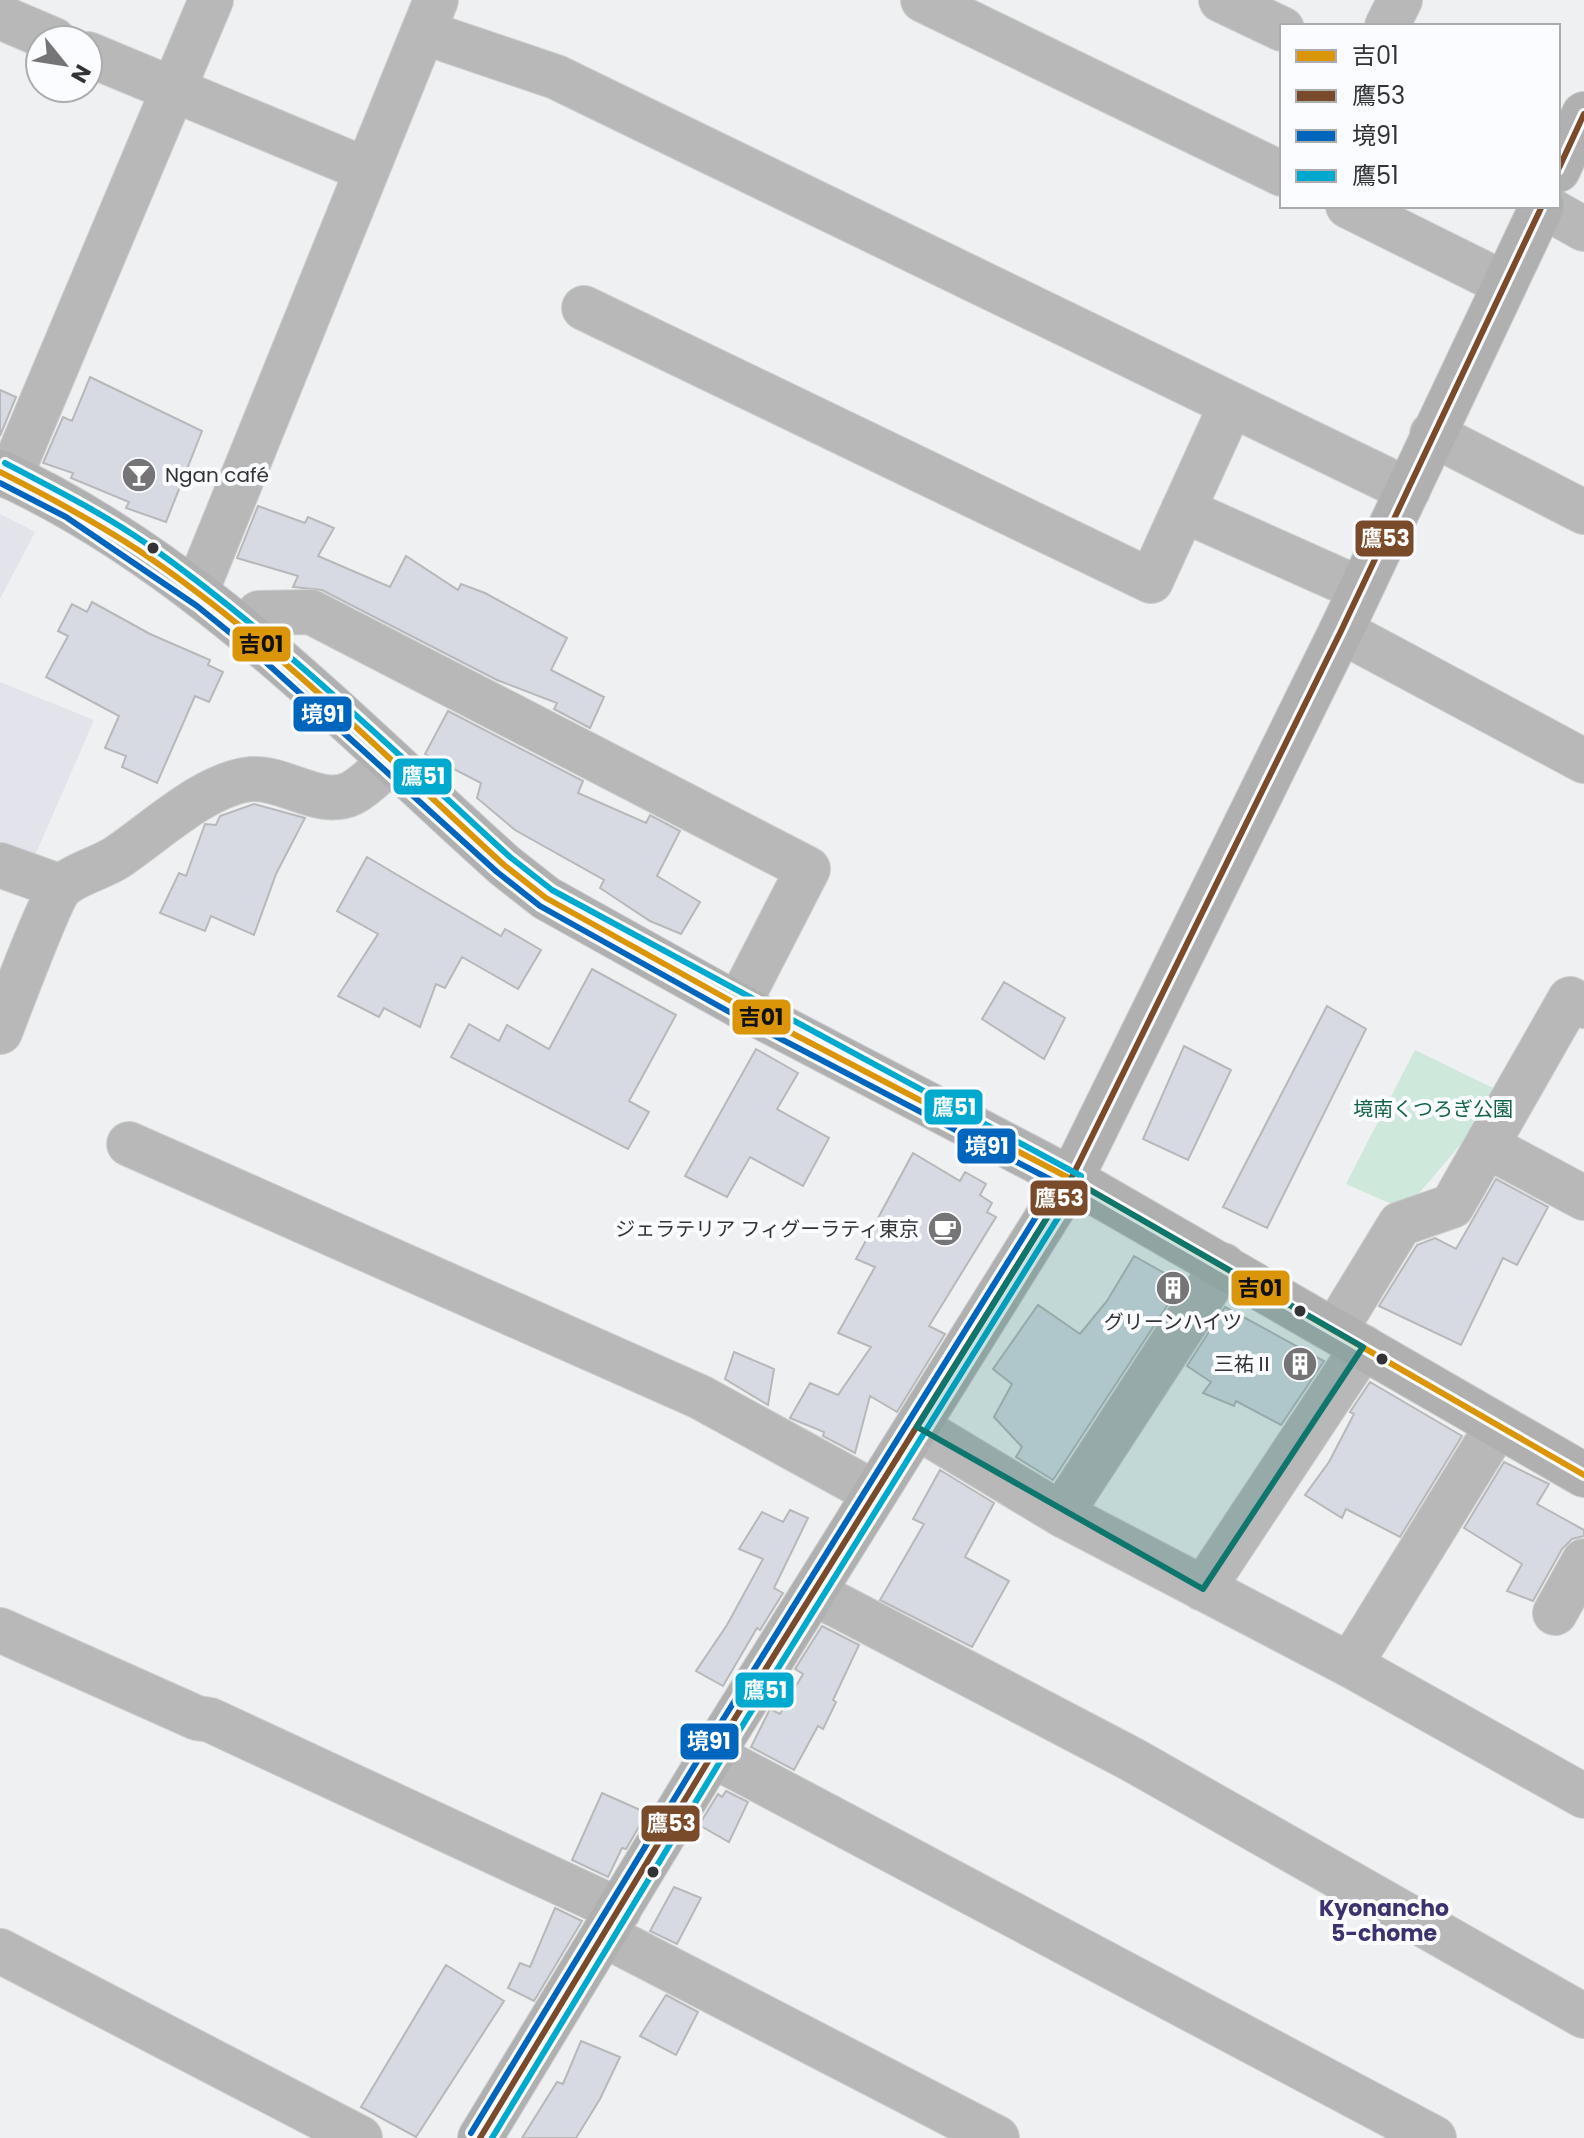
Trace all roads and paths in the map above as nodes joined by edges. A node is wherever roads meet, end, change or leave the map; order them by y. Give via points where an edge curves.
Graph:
1 (211, 0) edge
2 (923, 0) edge
3 (1221, 0) edge
4 (1400, 0) edge
5 (6, 16) edge
6 (430, 16) edge
7 (1388, 24) edge
8 (24, 25) edge
9 (1280, 28) edge
10 (104, 61) edge
11 (172, 90) junction
12 (1584, 114) edge
13 (1560, 166) edge
14 (367, 170) junction
15 (1280, 173) edge
16 (1352, 208) edge
17 (1541, 208) edge
18 (1546, 208) edge
19 (1584, 229) edge
20 (1505, 284) junction
21 (584, 308) dead end
22 (1231, 405) junction
23 (1432, 434) junction
24 (5, 474) edge
25 (1408, 490) junction
26 (1183, 510) junction
27 (1584, 512) edge
28 (1360, 589) junction
29 (196, 592) junction
30 (244, 629) junction
31 (1341, 631) junction
32 (1584, 761) edge
33 (390, 762) junction
34 (0, 865) edge
35 (61, 887) junction
36 (738, 1005) junction
37 (1584, 1006) edge
38 (0, 1032) edge
39 (129, 1144) dead end
40 (1487, 1146) junction
41 (1071, 1179) junction
42 (1584, 1198) edge
43 (1223, 1265) junction
44 (1349, 1338) junction
45 (917, 1427) junction
46 (1496, 1428) junction
47 (1584, 1475) edge
48 (875, 1493) junction
49 (1061, 1514) junction
50 (1584, 1561) edge
51 (1203, 1589) junction
52 (814, 1593) junction
53 (1555, 1613) dead end
54 (0, 1630) edge
55 (1350, 1665) junction
56 (712, 1755) junction
57 (1584, 1796) edge
58 (611, 1923) junction
59 (0, 1951) edge
60 (1584, 2016) edge
61 (360, 2138) edge
62 (480, 2138) edge
63 (997, 2138) edge
64 (1434, 2138) edge

1 - 11 street
2 - 15 street
3 - 9 street
4 - 7 street
5 - 8 street
6 - 14 street
6 - 22 street
10 - 11 street
11 - 14 street
11 - 24 street
12 - 13 main road
14 - 29 street
16 - 20 street
17 - 20 main road
18 - 19 street
20 - 23 main road
21 - 26 street via 1151,581
22 - 25 street
22 - 26 street
23 - 25 main road
23 - 27 street
24 - 29 main road
25 - 28 main road
26 - 28 street
28 - 31 main road
29 - 30 main road
30 - 33 main road
30 - 36 street via 259,613 311,612 808,869
31 - 32 street
31 - 41 main road
33 - 35 street via 342,797 271,780 229,786
33 - 36 main road via 546,898
34 - 35 street
35 - 38 street
36 - 41 main road
37 - 40 street via 1570,999
39 - 48 street via 700,1397
40 - 42 street
40 - 44 street via 1452,1206 1400,1224
41 - 43 main road
41 - 45 main road
43 - 44 main road
43 - 49 street
44 - 46 main road
44 - 51 street
45 - 48 main road
45 - 49 street
46 - 47 main road
46 - 55 street
48 - 52 main road
49 - 51 street
50 - 53 street
51 - 55 street
52 - 56 main road
52 - 60 street via 1133,1760
54 - 58 street via 224,1726
55 - 57 street
56 - 58 main road
56 - 64 street
58 - 62 main road
58 - 63 street
59 - 61 street

